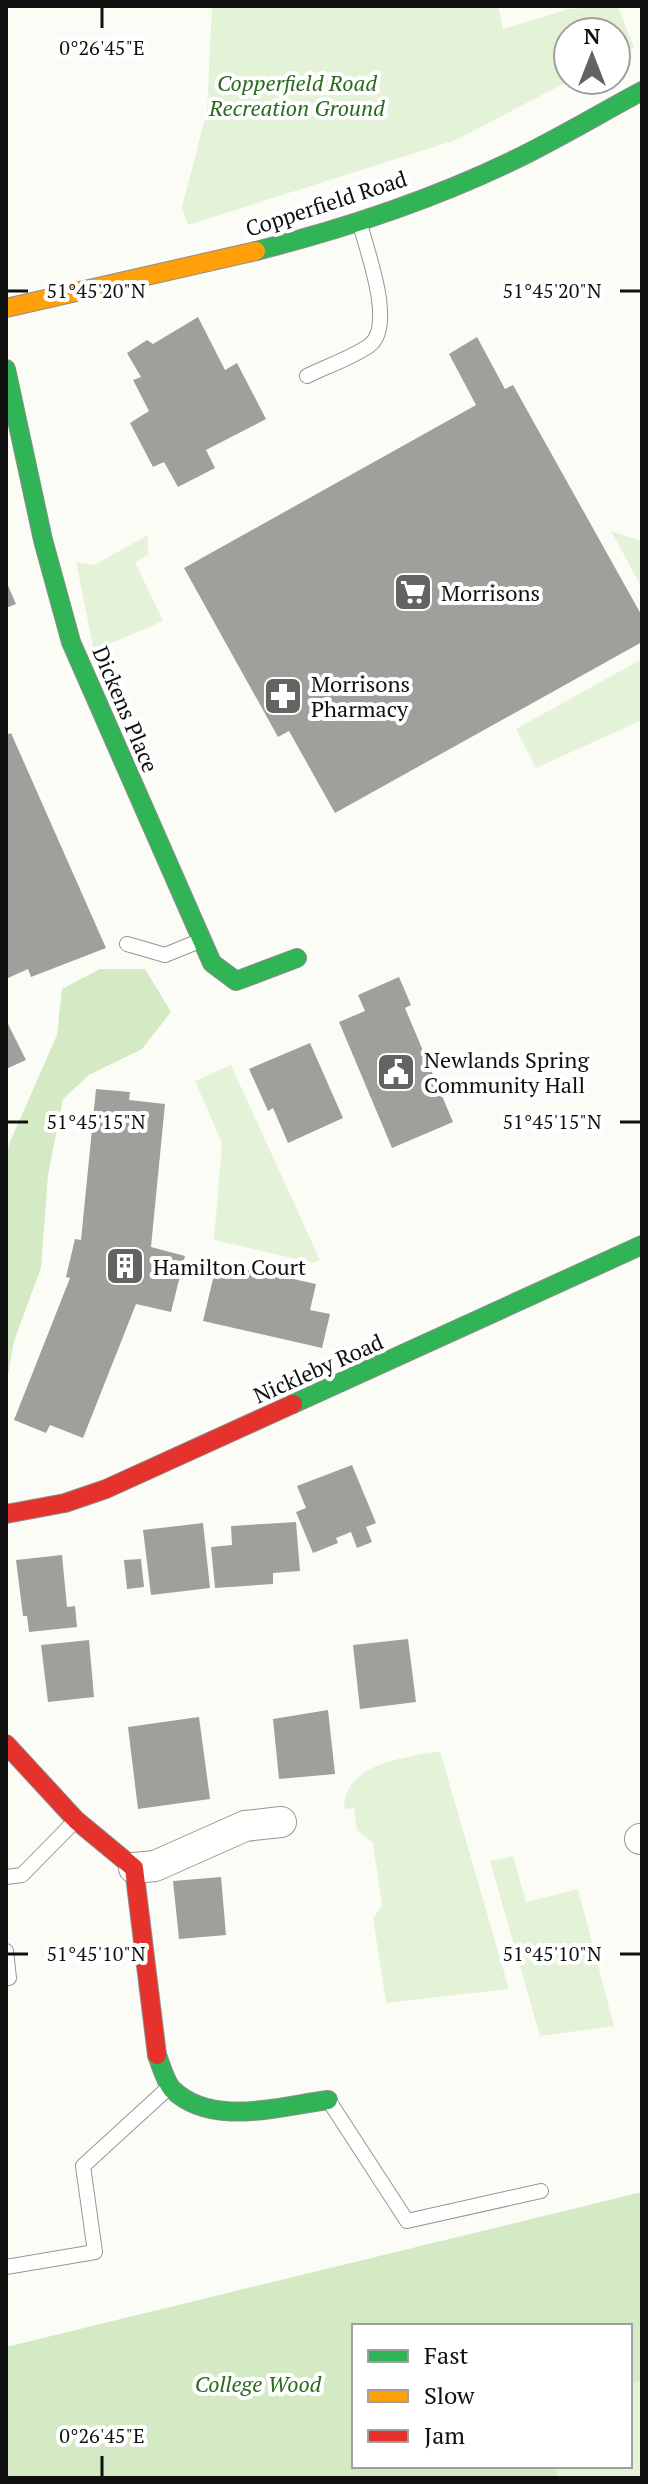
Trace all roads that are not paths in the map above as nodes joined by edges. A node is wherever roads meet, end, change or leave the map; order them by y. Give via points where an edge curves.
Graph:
1 (642, 91) edge
2 (359, 220) junction
3 (6, 308) edge
4 (6, 369) edge
5 (307, 376) dead end
6 (201, 940) junction
7 (127, 944) dead end
8 (297, 958) dead end
9 (642, 1245) edge
10 (6, 1514) edge
11 (6, 1744) edge
12 (76, 1820) junction
13 (281, 1822) dead end
14 (134, 1868) junction
15 (6, 1877) edge
16 (6, 1951) edge
17 (6, 1978) edge
18 (170, 2087) junction
19 (328, 2100) joint
20 (541, 2191) dead end
21 (6, 2267) edge

1 - 2 street, Copperfield Road via 507,163
2 - 3 street, Copperfield Road via 196,268
2 - 5 lane via 382,314 380,331 369,346
4 - 6 street, Dickens Place via 71,642
6 - 7 lane via 165,955
6 - 8 street, Dickens Place via 212,963 236,981
9 - 10 street, Nickleby Road via 106,1489
11 - 12 street
12 - 14 street
12 - 15 lane via 22,1875
13 - 14 street via 245,1826 155,1866
14 - 18 street via 157,2054
16 - 17 lane
18 - 19 street via 192,2103 220,2113
18 - 21 lane via 83,2166 95,2252
19 - 20 lane via 407,2221

